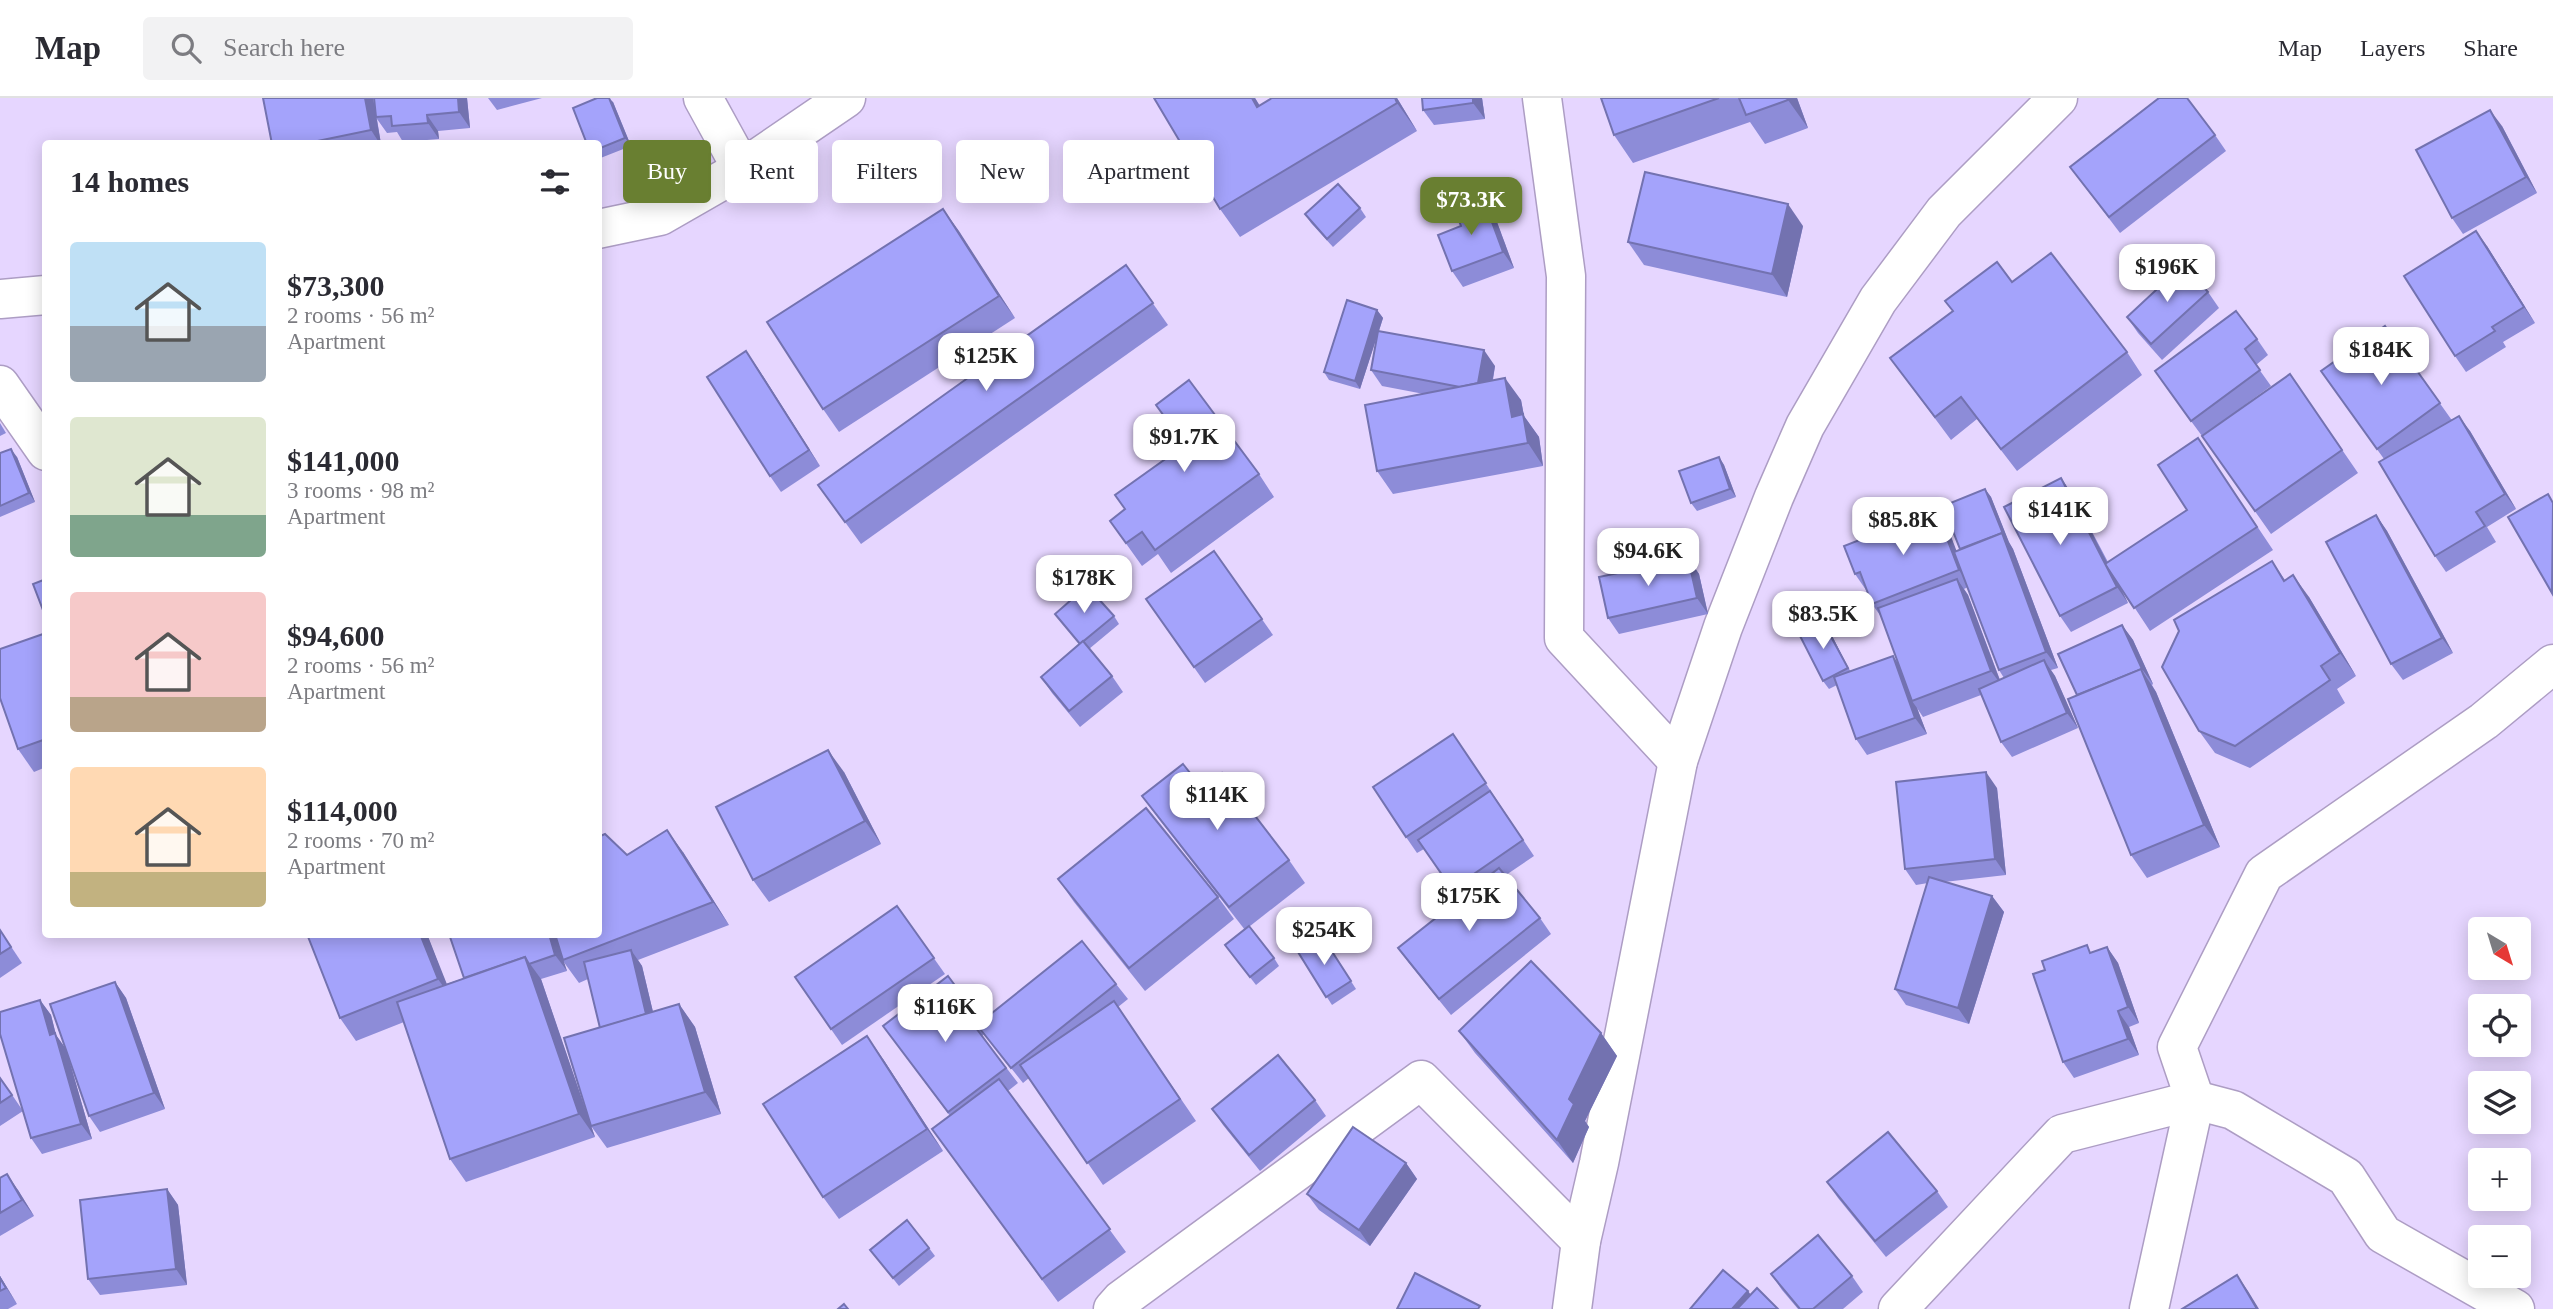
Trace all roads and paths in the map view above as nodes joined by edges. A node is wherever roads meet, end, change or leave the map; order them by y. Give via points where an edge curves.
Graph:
1 (703, 98) edge
2 (846, 98) edge
3 (1542, 98) edge
4 (2058, 98) edge
5 (725, 140) edge
6 (784, 140) edge
7 (725, 178) edge
8 (602, 228) edge
9 (42, 295) edge
10 (0, 299) edge
11 (0, 385) edge
12 (42, 445) edge
13 (2553, 664) edge
14 (1678, 761) junction
15 (2194, 1100) junction
16 (1581, 1241) junction
17 (1113, 1309) edge
18 (1572, 1309) edge
19 (1898, 1309) edge
20 (2149, 1309) edge
21 (2515, 1309) edge

1 - 5 street
2 - 6 street
3 - 14 street via 1566,276 1564,638
4 - 14 street via 1944,212 1878,300 1805,426 1723,626
7 - 8 street via 660,216
9 - 10 street
11 - 12 street
13 - 15 street via 2484,721 2264,874 2177,1047
14 - 16 street
15 - 19 street via 2062,1134
15 - 20 street
15 - 21 street via 2233,1110 2346,1177 2383,1234
16 - 17 street via 1422,1080
16 - 18 street

